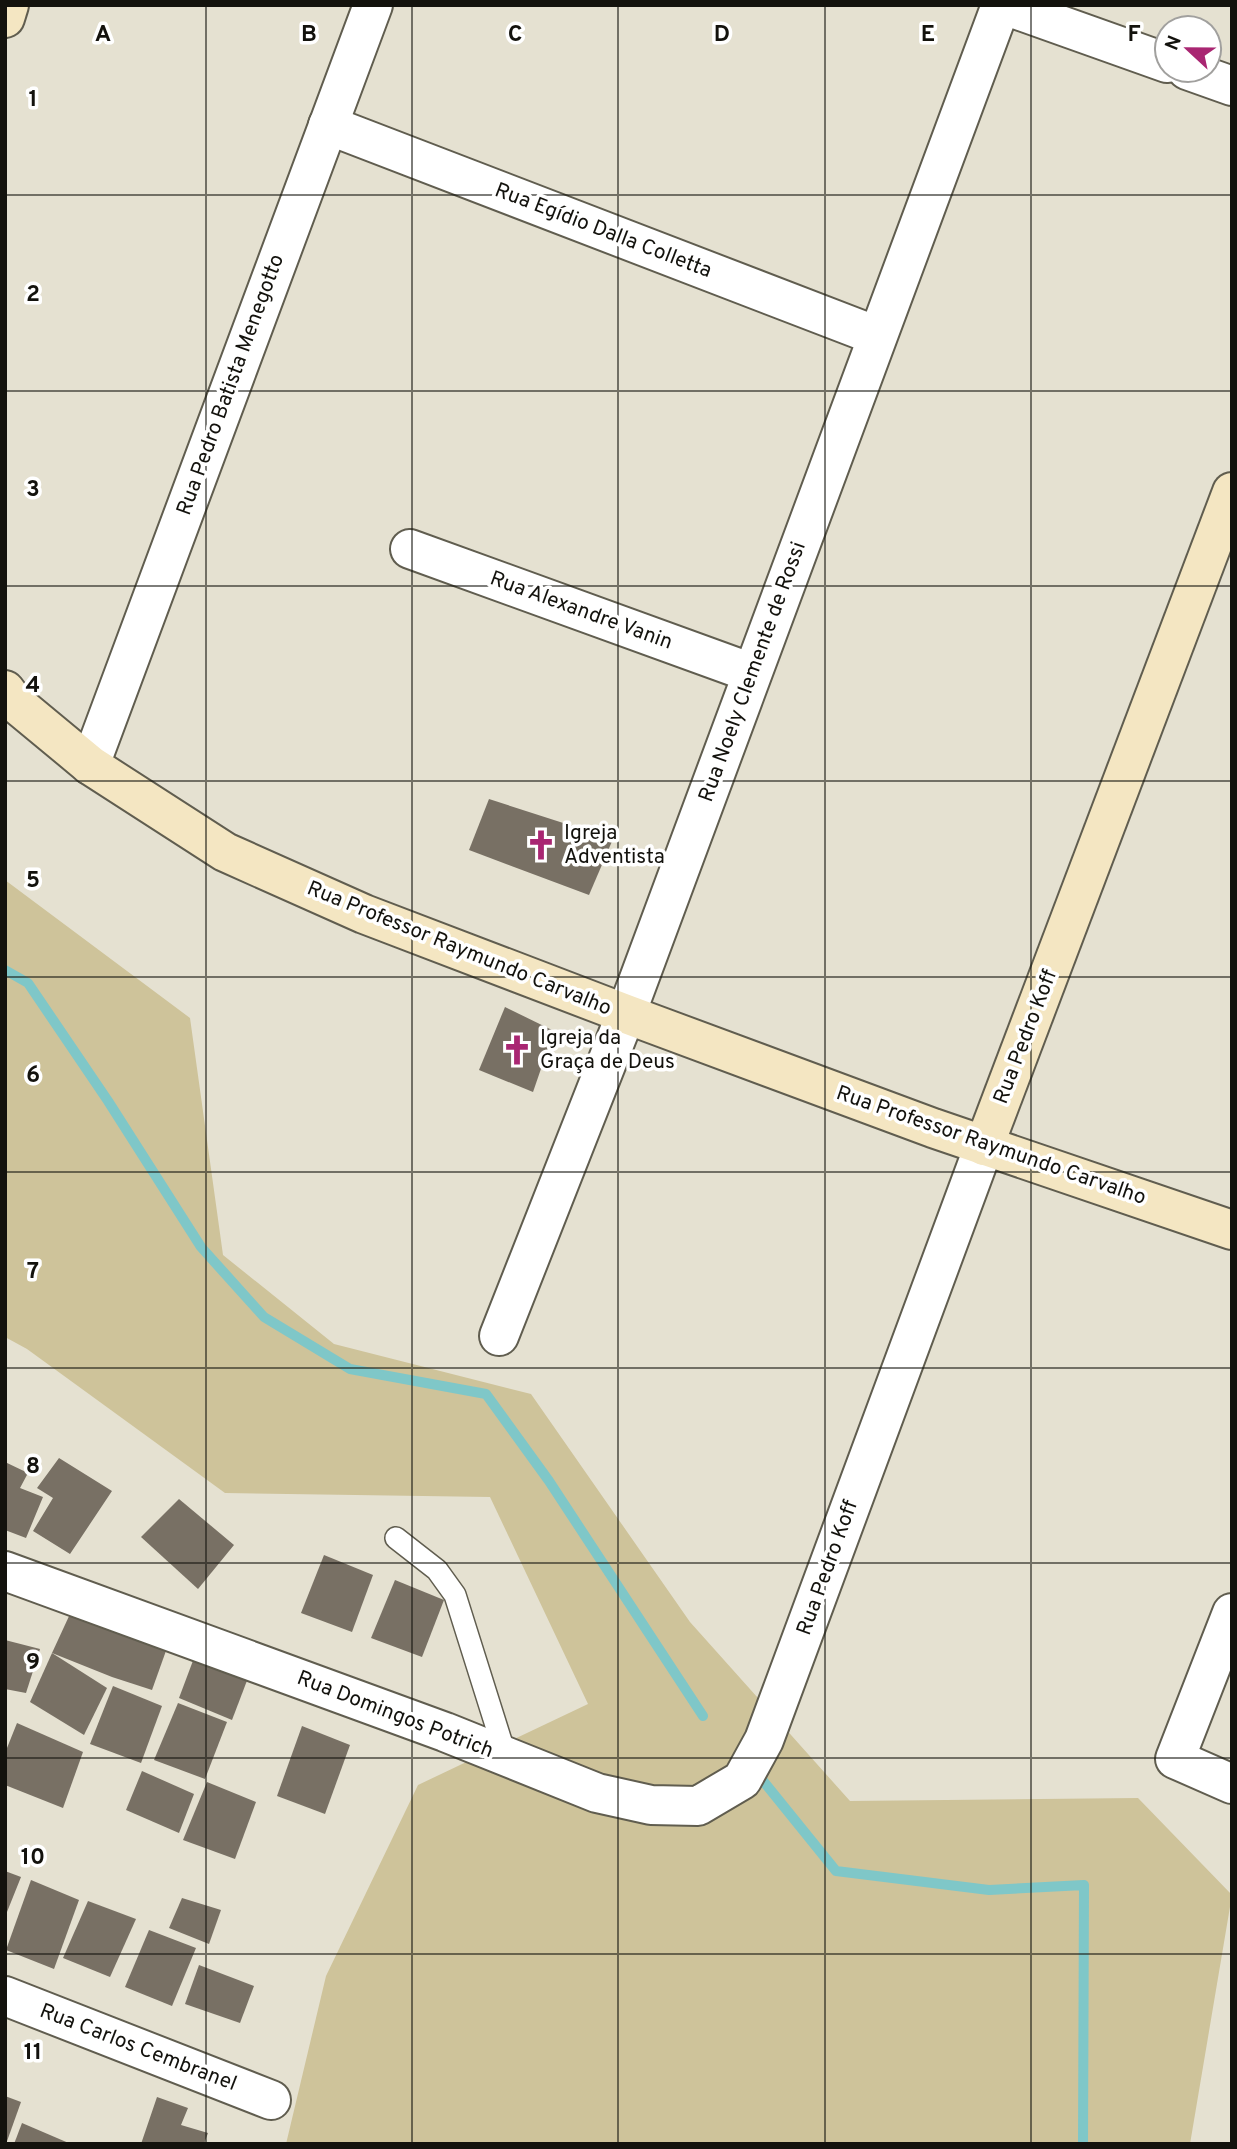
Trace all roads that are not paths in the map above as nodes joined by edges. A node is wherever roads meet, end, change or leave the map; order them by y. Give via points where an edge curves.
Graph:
1 (9, 5) edge
2 (373, 5) edge
3 (1003, 5) edge
4 (5, 18) edge
5 (1153, 58) edge
6 (328, 125) junction
7 (877, 336) junction
8 (1232, 492) edge
9 (410, 549) dead end
10 (752, 673) junction
11 (5, 690) edge
12 (90, 765) junction
13 (626, 1014) junction
14 (984, 1146) junction
15 (1232, 1230) edge
16 (499, 1336) dead end
17 (396, 1538) dead end
18 (5, 1571) edge
19 (1232, 1613) edge
20 (764, 1740) joint
21 (506, 1757) junction
22 (1232, 1784) edge
23 (5, 1996) edge
24 (271, 2100) dead end

1 - 4 street
2 - 6 street, Rua Pedro Batista Menegotto
3 - 5 street
3 - 7 street, Rua Noely Clemente de Rossi
6 - 7 street, Rua Egídio Dalla Colletta
6 - 12 street, Rua Pedro Batista Menegotto
7 - 10 street, Rua Noely Clemente de Rossi
8 - 14 street, Rua Pedro Koff
9 - 10 street, Rua Alexandre Vanin
10 - 13 street, Rua Noely Clemente de Rossi
11 - 12 street, Rua Professor Raymundo Carvalho
12 - 13 street, Rua Professor Raymundo Carvalho via 225,852 364,914
13 - 14 street, Rua Professor Raymundo Carvalho
13 - 16 street, Rua Noely Clemente de Rossi
14 - 15 street, Rua Professor Raymundo Carvalho
14 - 20 street, Rua Pedro Koff
17 - 21 lane via 437,1570 455,1595
18 - 21 street, Rua Domingos Potrich
19 - 22 street via 1175,1759
20 - 21 street, Rua Domingos Potrich via 742,1780 698,1805 651,1805 597,1793
23 - 24 street, Rua Carlos Cembranel

